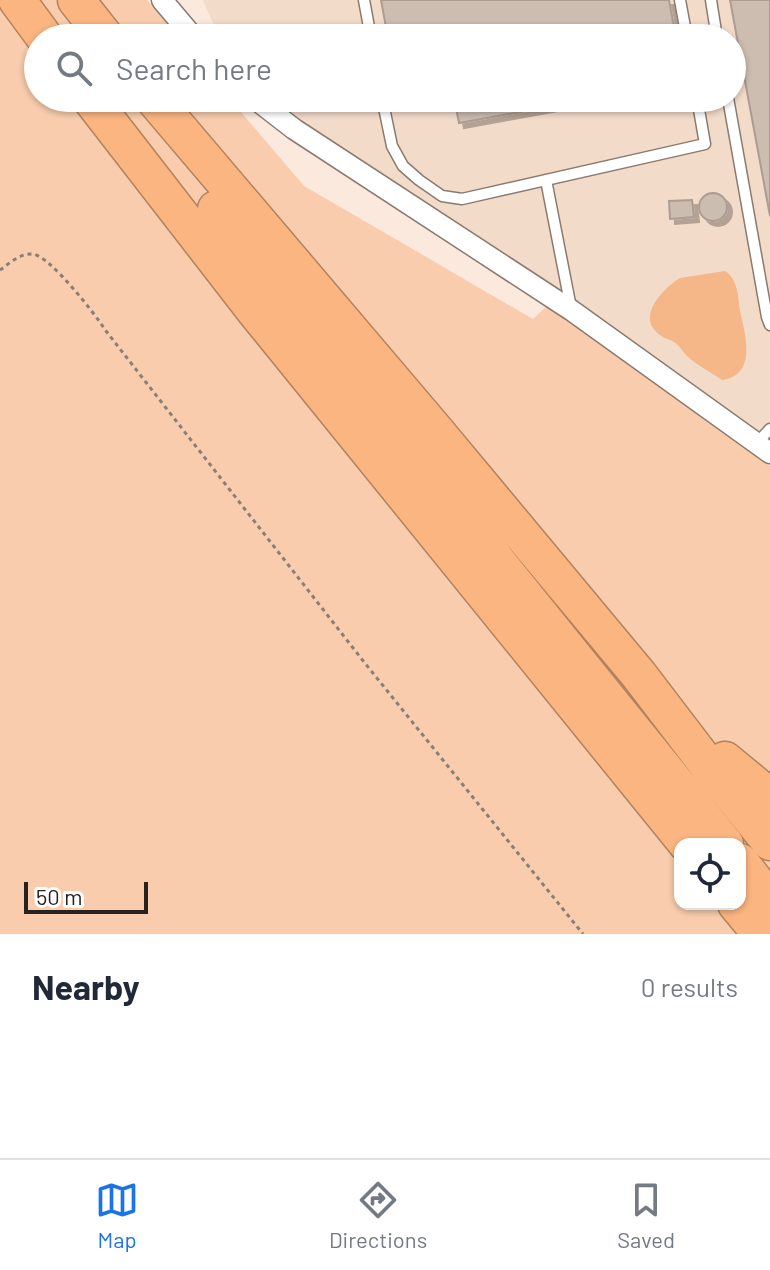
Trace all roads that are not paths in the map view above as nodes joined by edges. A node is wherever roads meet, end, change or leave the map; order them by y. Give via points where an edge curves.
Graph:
1 (17, 0) edge
2 (59, 0) edge
3 (76, 0) edge
4 (162, 0) edge
5 (364, 0) edge
6 (680, 0) edge
7 (711, 0) edge
8 (35, 24) edge
9 (76, 24) edge
10 (95, 24) edge
11 (182, 24) edge
12 (368, 24) edge
13 (684, 24) edge
14 (715, 24) edge
15 (101, 112) edge
16 (142, 112) edge
17 (165, 112) edge
18 (272, 112) edge
19 (385, 112) edge
20 (699, 112) edge
21 (730, 112) edge
22 (546, 180) junction
23 (571, 310) junction
24 (770, 325) edge
25 (766, 441) edge
26 (639, 675) junction
27 (770, 797) edge
28 (682, 838) edge
29 (720, 838) edge
30 (770, 842) edge
31 (746, 887) edge
32 (753, 917) edge

1 - 8 highway
2 - 9 highway
3 - 10 highway
4 - 11 street
5 - 12 lane
6 - 13 lane
7 - 14 lane
15 - 28 highway via 255,311
16 - 29 highway
17 - 26 highway
18 - 23 street
19 - 22 lane via 392,146 403,166 442,196 462,199
20 - 22 lane via 705,144
21 - 24 lane
22 - 23 lane
23 - 25 street
26 - 27 highway
26 - 30 highway
31 - 32 highway

